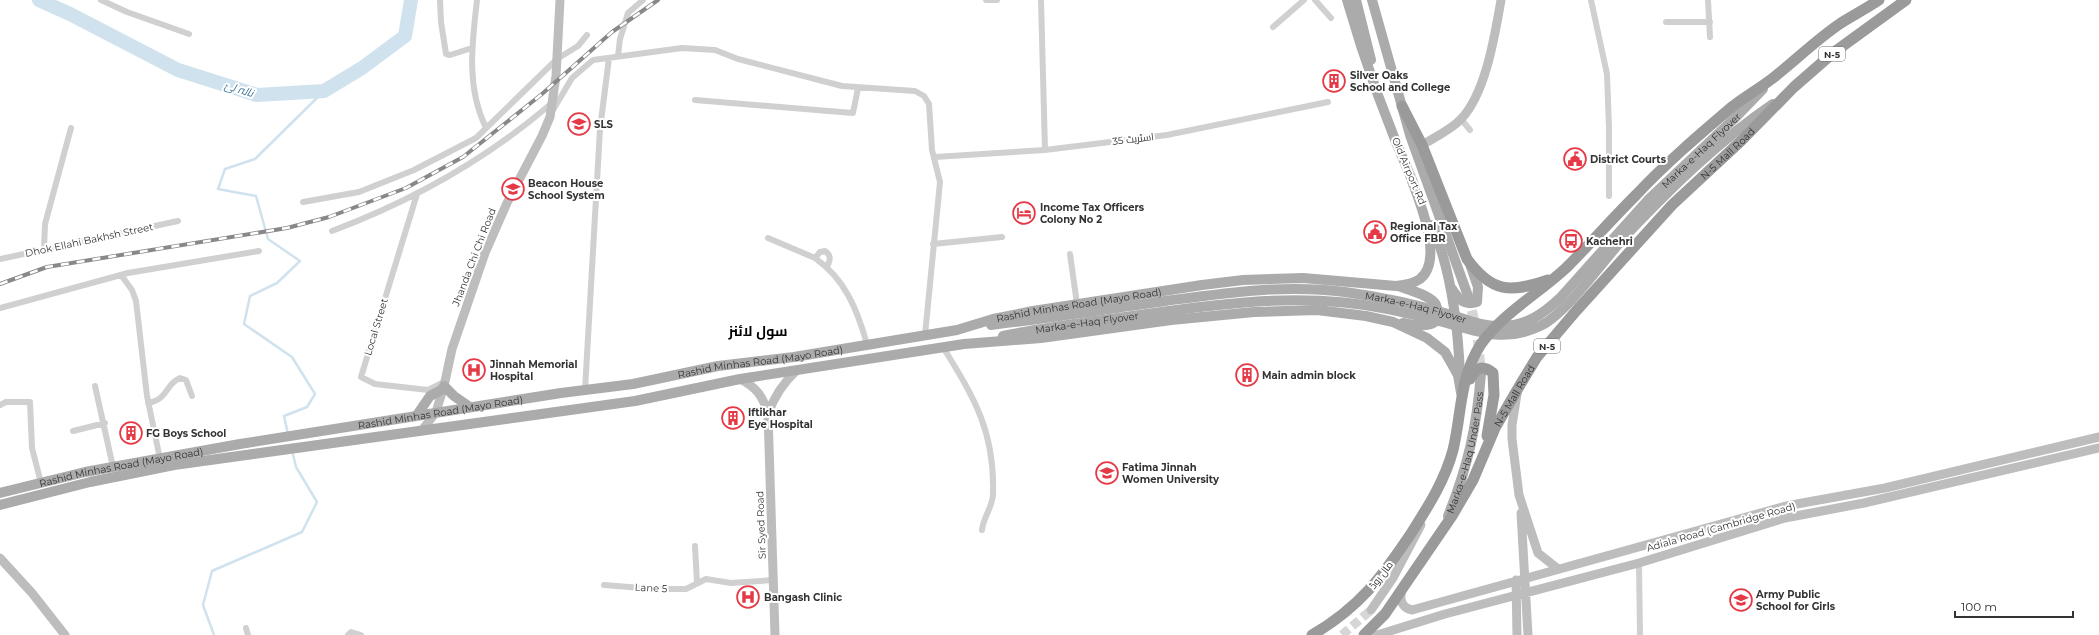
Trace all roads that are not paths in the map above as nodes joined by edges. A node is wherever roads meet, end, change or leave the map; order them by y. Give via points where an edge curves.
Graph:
1 (101, 0) edge
2 (440, 0) edge
3 (477, 0) edge
4 (560, 0) edge
5 (643, 0) edge
6 (986, 0) edge
7 (997, 0) edge
8 (1041, 0) edge
9 (1304, 0) edge
10 (1315, 0) edge
11 (1347, 0) edge
12 (1356, 0) edge
13 (1372, 0) edge
14 (1501, 0) edge
15 (1592, 0) edge
16 (1708, 0) edge
17 (1879, 0) edge
18 (1906, 0) edge
19 (1331, 18) dead end
20 (1666, 22) dead end
21 (1710, 22) junction
22 (1273, 27) dead end
23 (189, 34) dead end
24 (587, 35) dead end
25 (1710, 37) dead end
26 (472, 48) junction
27 (618, 56) junction
28 (609, 58) junction
29 (556, 59) junction
30 (1774, 77) junction
31 (858, 88) junction
32 (1378, 97) junction
33 (1784, 97) junction
34 (695, 100) dead end
35 (553, 102) junction
36 (1328, 102) dead end
37 (1402, 106) junction
38 (550, 117) junction
39 (1461, 119) junction
40 (71, 128) dead end
41 (486, 128) junction
42 (1470, 130) dead end
43 (1422, 145) junction
44 (1045, 150) junction
45 (935, 157) junction
46 (1412, 181) junction
47 (417, 194) junction
48 (1609, 196) dead end
49 (303, 202) dead end
50 (178, 221) dead end
51 (332, 231) dead end
52 (1002, 237) dead end
53 (768, 238) dead end
54 (933, 244) junction
55 (44, 249) junction
56 (258, 252) dead end
57 (1070, 254) dead end
58 (815, 258) junction
59 (0, 259) edge
60 (1468, 259) junction
61 (827, 267) junction
62 (121, 275) junction
63 (1556, 277) junction
64 (1396, 286) junction
65 (1451, 288) junction
66 (1575, 288) junction
67 (1468, 296) tunnel mouth
68 (1077, 304) junction
69 (0, 308) edge
70 (1393, 322) junction
71 (957, 330) junction
72 (925, 335) junction
73 (867, 344) junction
74 (964, 344) junction
75 (943, 347) junction
76 (796, 371) junction
77 (1481, 373) tunnel mouth
78 (740, 380) junction
79 (444, 385) junction
80 (1520, 385) junction
81 (95, 386) dead end
82 (586, 390) junction
83 (1461, 393) junction
84 (192, 396) dead end
85 (148, 403) junction
86 (0, 405) edge
87 (470, 407) junction
88 (436, 412) junction
89 (768, 414) junction
90 (417, 415) junction
91 (105, 423) junction
92 (423, 429) junction
93 (73, 432) dead end
94 (2099, 437) edge
95 (1486, 446) junction
96 (2099, 448) edge
97 (160, 459) junction
98 (114, 467) junction
99 (41, 483) junction
100 (0, 493) edge
101 (1519, 495) junction
102 (1433, 499) junction
103 (0, 505) edge
104 (982, 530) dead end
105 (1442, 531) junction
106 (695, 546) dead end
107 (0, 558) edge
108 (1639, 563) junction
109 (1558, 569) junction
110 (1526, 577) junction
111 (774, 580) junction
112 (1516, 580) junction
113 (698, 583) junction
114 (604, 585) dead end
115 (1402, 590) junction
116 (1527, 593) junction
117 (1516, 596) junction
118 (1371, 610) tunnel mouth
119 (246, 628) dead end
120 (65, 635) edge
121 (248, 635) edge
122 (348, 635) edge
123 (361, 635) edge
124 (775, 635) edge
125 (1312, 635) edge
126 (1364, 635) edge
127 (1377, 635) edge
128 (1517, 635) edge
129 (1528, 635) edge
130 (1640, 635) edge

1 - 23 street
2 - 26 street via 446,54
3 - 26 street
4 - 29 main road, Jhanda Chi Chi Road
5 - 27 street via 628,13
6 - 7 street
8 - 44 street
9 - 22 street
10 - 19 street
11 - 32 main road, Old Airport Rd
12 - 32 main road
13 - 37 main road
14 - 39 main road via 1491,52 1477,95
15 - 48 street via 1607,74
16 - 21 street
17 - 30 highway, N-5 via 1841,23
18 - 33 highway, N-5 via 1812,70
20 - 21 street
21 - 25 street
24 - 29 street via 578,46
26 - 41 street via 471,66 475,98
27 - 28 street
27 - 31 street via 682,48 715,50 738,59
28 - 38 street via 593,60 572,78
28 - 82 street via 600,129
29 - 35 main road, Jhanda Chi Chi Road
29 - 41 street
30 - 63 highway via 1735,104 1699,135 1636,194
30 - 66 main road, Marka-e-Haq Flyover via 1736,117 1648,200
31 - 34 street via 853,113
31 - 45 street via 915,91 924,96 929,104 932,150
32 - 46 main road, Old Airport Rd
33 - 66 main road, Marka-e-Haq Flyover via 1733,134 1694,169
33 - 80 highway, N-5 Mall Road / N-5 via 1672,205 1561,328
35 - 38 main road, Jhanda Chi Chi Road
35 - 47 street via 487,153
36 - 44 street, اسٹریٹ 35 via 1167,135
37 - 43 highway
37 - 67 main road
38 - 79 main road, Jhanda Chi Chi Road via 485,253 452,349
39 - 42 street
39 - 43 main road
40 - 55 street via 46,224
41 - 49 street via 476,138 359,192
43 - 60 highway
44 - 45 street, اسٹریٹ 35
45 - 54 street via 940,182
46 - 64 main road, Rashid Minhas Road (Mayo Road) via 1430,232 1429,259 1421,278 1410,284
46 - 65 main road, Old Airport Rd via 1437,237
47 - 51 street
47 - 79 street, Local Street via 361,378 375,384 428,390
50 - 55 street, Dhok Ellahi Bakhsh Street
52 - 54 street
53 - 58 street
54 - 72 street
55 - 59 street, Dhok Ellahi Bakhsh Street
56 - 62 street
57 - 68 street
58 - 61 street
58 - 61 street via 820,252 825,251 830,257
60 - 63 highway via 1486,279 1511,290
60 - 65 main road via 1478,287 1477,302 1468,305 1463,303
61 - 73 street via 840,280 853,302
62 - 69 street
62 - 85 street via 132,290 136,301
63 - 83 highway via 1490,332 1480,347
64 - 68 main road, Rashid Minhas Road (Mayo Road) via 1334,279 1277,278 1202,285
64 - 70 main road via 1425,296 1435,303 1438,317 1435,322 1429,324
65 - 83 main road, Old Airport Rd
66 - 71 main road, Marka-e-Haq Flyover via 1545,312 1518,324 1502,326 1473,322 1379,297 1330,290 1294,289 1214,294
66 - 74 main road, Marka-e-Haq Flyover via 1544,324 1511,335 1473,332 1431,319 1354,303 1286,299 1194,307 1035,330
68 - 71 main road, Rashid Minhas Road (Mayo Road) via 993,319
70 - 74 main road, Rashid Minhas Road (Mayo Road) via 1338,312 1292,309 1205,316 1041,338
70 - 83 main road, Rashid Minhas Road (Mayo Road) via 1427,338 1445,352 1458,375
71 - 72 main road, Rashid Minhas Road (Mayo Road)
72 - 73 main road, Rashid Minhas Road (Mayo Road)
73 - 82 main road, Rashid Minhas Road (Mayo Road) via 794,357 718,366 633,384
74 - 75 main road, Rashid Minhas Road (Mayo Road)
75 - 76 main road, Rashid Minhas Road (Mayo Road)
75 - 104 street via 966,385 988,436 993,497
76 - 78 main road, Rashid Minhas Road (Mayo Road)
76 - 89 main road, Sir Syed Road via 772,401
77 - 105 main road, Marka-e-Haq Under Pass via 1471,449
78 - 89 main road, Sir Syed Road via 759,392
78 - 92 main road, Rashid Minhas Road (Mayo Road) via 635,401
79 - 87 main road
79 - 88 main road, Jhanda Chi Chi Road
79 - 90 main road via 430,396
80 - 95 highway, N-5 Mall Road / N-5
80 - 101 main road via 1512,439
81 - 91 street
82 - 87 main road, Rashid Minhas Road (Mayo Road)
83 - 95 highway via 1475,370 1484,368 1493,374 1494,395
83 - 102 highway, مال روڈ via 1453,447 1445,476
84 - 85 street via 186,380 180,378 171,384 160,400
85 - 97 street
86 - 99 street via 6,402 30,402 32,448
87 - 88 main road, Rashid Minhas Road (Mayo Road)
88 - 90 main road, Rashid Minhas Road (Mayo Road)
88 - 92 main road, Jhanda Chi Chi Road
89 - 111 main road, Sir Syed Road
90 - 97 main road, Rashid Minhas Road (Mayo Road)
91 - 93 street
91 - 98 street
92 - 103 main road, Rashid Minhas Road (Mayo Road) via 174,464
94 - 109 main road, Adiala Road (Cambridge Road) via 1892,486 1786,506
95 - 105 highway, N-5 Mall Road / N-5 via 1473,480
96 - 108 main road, Adiala Road (Cambridge Road) via 1864,503 1785,518
97 - 98 main road, Rashid Minhas Road (Mayo Road)
98 - 99 main road, Rashid Minhas Road (Mayo Road)
99 - 100 main road, Rashid Minhas Road (Mayo Road)
101 - 109 main road via 1538,553
101 - 110 main road
102 - 118 main road via 1414,540
102 - 125 highway, مال روڈ via 1385,572 1367,594 1347,612
105 - 115 highway, N-5 Mall Road / N-5
106 - 113 street
107 - 120 main road
108 - 116 main road, Adiala Road (Cambridge Road)
108 - 130 street
109 - 110 main road, Adiala Road (Cambridge Road)
110 - 112 main road, Adiala Road (Cambridge Road)
110 - 116 main road
111 - 113 street, Lane 5 via 731,583 706,579
111 - 124 main road, Sir Syed Road
112 - 115 main road, Adiala Road (Cambridge Road) via 1412,610 1406,609 1402,604
112 - 117 main road
113 - 114 street, Lane 5 via 686,589
115 - 126 highway, N-5 Mall Road / N-5 via 1385,614
116 - 117 main road, Adiala Road (Cambridge Road)
116 - 129 main road
117 - 127 main road, Adiala Road (Cambridge Road)
117 - 128 main road
119 - 121 street
122 - 123 street via 355,632

